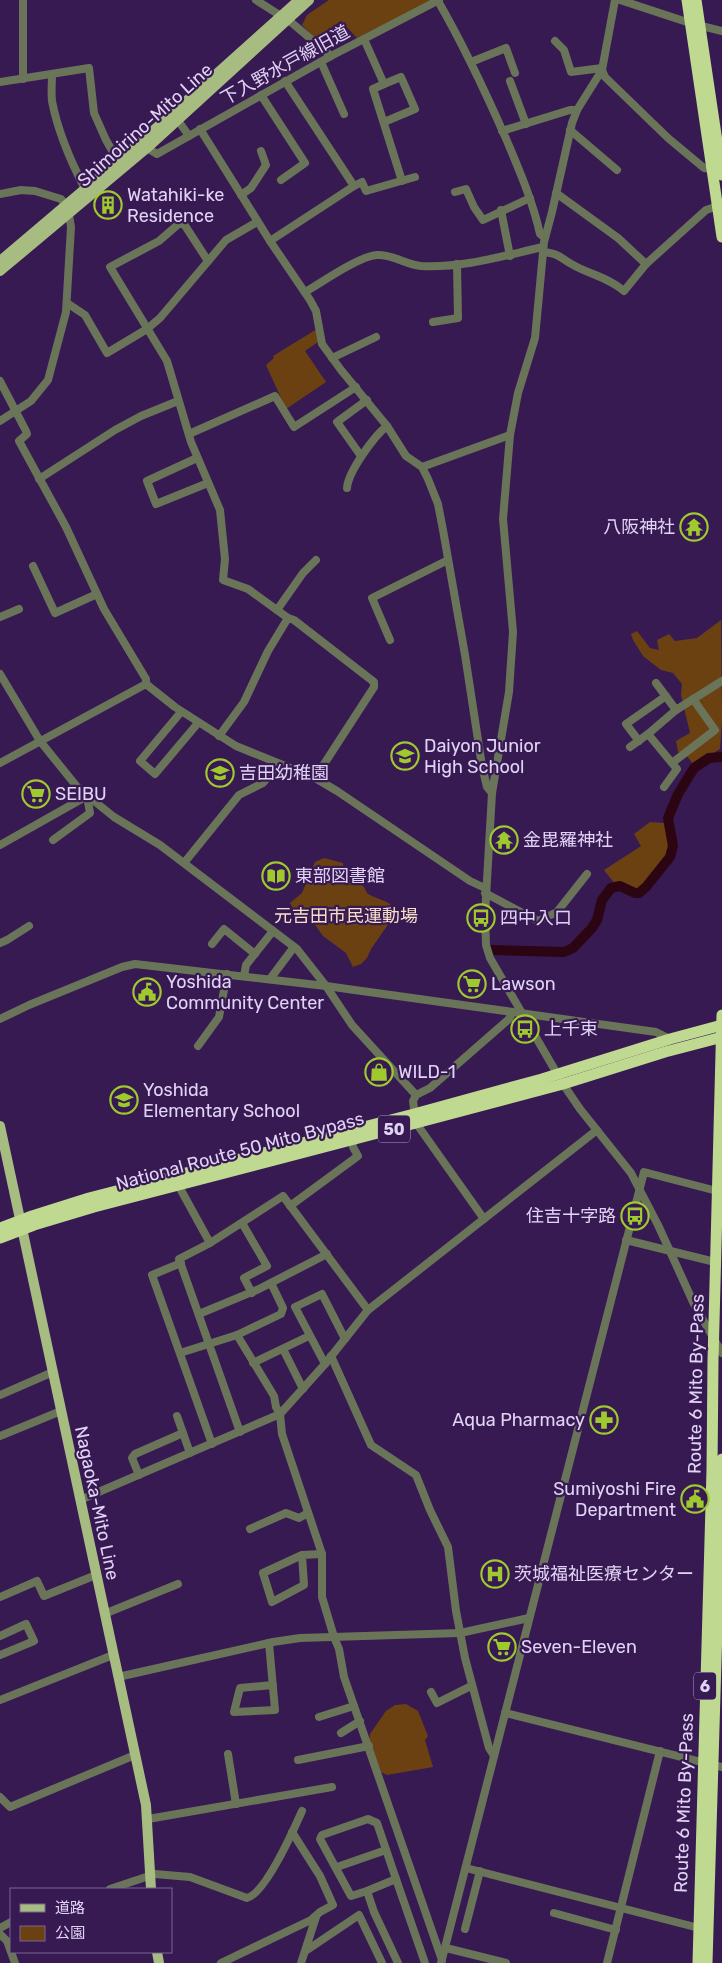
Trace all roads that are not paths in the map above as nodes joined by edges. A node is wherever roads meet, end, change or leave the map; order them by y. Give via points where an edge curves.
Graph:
1 (23, 0) edge
2 (256, 0) edge
3 (299, 0) edge
4 (309, 0) edge
5 (439, 0) edge
6 (620, 0) edge
7 (687, 0) edge
8 (696, 0) edge
9 (285, 18) junction
10 (695, 24) junction
11 (722, 31) edge
12 (364, 39) junction
13 (555, 41) dead end
14 (331, 56) junction
15 (321, 62) junction
16 (471, 62) junction
17 (602, 69) junction
18 (515, 73) dead end
19 (52, 74) junction
20 (24, 79) junction
21 (285, 81) junction
22 (510, 81) dead end
23 (0, 82) edge
24 (384, 84) junction
25 (261, 95) junction
26 (577, 110) junction
27 (344, 114) dead end
28 (178, 119) junction
29 (384, 122) junction
30 (526, 124) junction
31 (200, 129) junction
32 (570, 130) junction
33 (502, 131) junction
34 (189, 136) junction
35 (147, 148) junction
36 (261, 151) dead end
37 (118, 161) junction
38 (617, 170) dead end
39 (717, 172) edge
40 (415, 177) dead end
41 (281, 180) dead end
42 (402, 181) junction
43 (354, 186) junction
44 (85, 189) junction
45 (454, 192) dead end
46 (556, 193) junction
47 (0, 194) edge
48 (240, 195) junction
49 (530, 198) junction
50 (718, 206) junction
51 (68, 209) junction
52 (501, 210) junction
53 (257, 222) junction
54 (722, 237) edge
55 (545, 238) junction
56 (270, 241) junction
57 (543, 250) junction
58 (510, 256) junction
59 (0, 261) edge
60 (208, 261) junction
61 (457, 264) junction
62 (646, 264) junction
63 (0, 271) edge
64 (305, 292) junction
65 (67, 303) junction
66 (433, 322) dead end
67 (147, 329) junction
68 (376, 337) dead end
69 (332, 358) junction
70 (0, 381) edge
71 (356, 388) junction
72 (367, 400) junction
73 (178, 401) junction
74 (17, 410) junction
75 (0, 421) edge
76 (387, 426) junction
77 (188, 434) junction
78 (510, 435) junction
79 (361, 456) junction
80 (197, 458) junction
81 (422, 467) junction
82 (39, 479) junction
83 (208, 483) junction
84 (347, 488) dead end
85 (316, 560) dead end
86 (448, 560) junction
87 (33, 566) dead end
88 (97, 594) junction
89 (19, 609) dead end
90 (277, 610) junction
91 (0, 617) edge
92 (288, 618) junction
93 (390, 640) dead end
94 (0, 674) edge
95 (722, 681) edge
96 (656, 683) dead end
97 (146, 684) junction
98 (666, 696) junction
99 (692, 699) junction
100 (676, 710) junction
101 (181, 712) junction
102 (198, 722) junction
103 (648, 734) junction
104 (219, 736) junction
105 (40, 741) junction
106 (639, 741) junction
107 (630, 747) dead end
108 (0, 763) edge
109 (672, 763) junction
110 (278, 764) junction
111 (315, 778) junction
112 (664, 787) dead end
113 (492, 793) junction
114 (87, 796) junction
115 (53, 840) dead end
116 (0, 845) edge
117 (184, 863) junction
118 (587, 874) dead end
119 (485, 890) junction
120 (29, 926) dead end
121 (273, 931) junction
122 (0, 943) edge
123 (212, 944) dead end
124 (294, 947) junction
125 (255, 954) junction
126 (227, 974) junction
127 (244, 976) junction
128 (270, 979) junction
129 (326, 986) junction
130 (512, 1013) junction
131 (523, 1015) junction
132 (722, 1015) edge
133 (0, 1019) edge
134 (722, 1031) edge
135 (670, 1039) junction
136 (198, 1046) dead end
137 (560, 1079) junction
138 (416, 1095) junction
139 (415, 1119) junction
140 (0, 1126) edge
141 (597, 1130) junction
142 (352, 1140) junction
143 (176, 1181) junction
144 (639, 1188) junction
145 (717, 1191) junction
146 (290, 1206) junction
147 (484, 1219) junction
148 (242, 1222) junction
149 (21, 1225) junction
150 (0, 1228) edge
151 (0, 1238) edge
152 (626, 1240) junction
153 (210, 1243) junction
154 (670, 1251) junction
155 (327, 1254) junction
156 (715, 1262) junction
157 (181, 1263) junction
158 (271, 1283) junction
159 (252, 1293) junction
160 (368, 1310) junction
161 (199, 1314) junction
162 (237, 1334) junction
163 (309, 1336) junction
164 (713, 1338) junction
165 (345, 1339) junction
166 (209, 1343) junction
167 (283, 1349) junction
168 (180, 1353) junction
169 (722, 1353) edge
170 (331, 1356) junction
171 (253, 1363) junction
172 (325, 1364) junction
173 (53, 1372) junction
174 (304, 1388) junction
175 (0, 1395) edge
176 (61, 1410) junction
177 (280, 1414) junction
178 (177, 1416) dead end
179 (240, 1432) junction
180 (183, 1433) junction
181 (0, 1436) edge
182 (212, 1444) junction
183 (190, 1453) junction
184 (722, 1459) edge
185 (139, 1475) junction
186 (80, 1500) junction
187 (308, 1513) junction
188 (250, 1529) dead end
189 (322, 1554) junction
190 (302, 1555) junction
191 (96, 1574) junction
192 (178, 1584) dead end
193 (0, 1597) edge
194 (720, 1598) edge
195 (104, 1614) junction
196 (529, 1618) junction
197 (460, 1633) junction
198 (0, 1636) edge
199 (334, 1637) junction
200 (269, 1642) junction
201 (0, 1655) edge
202 (113, 1655) junction
203 (118, 1676) junction
204 (273, 1685) junction
205 (471, 1686) junction
206 (431, 1692) dead end
207 (0, 1700) edge
208 (354, 1706) junction
209 (505, 1713) junction
210 (319, 1717) dead end
211 (360, 1721) junction
212 (341, 1733) dead end
213 (369, 1746) junction
214 (660, 1751) junction
215 (136, 1754) junction
216 (228, 1754) dead end
217 (494, 1756) junction
218 (298, 1760) dead end
219 (713, 1764) edge
220 (332, 1787) dead end
221 (0, 1797) edge
222 (236, 1804) junction
223 (302, 1810) dead end
224 (148, 1819) junction
225 (292, 1832) junction
226 (386, 1850) junction
227 (337, 1868) junction
228 (466, 1868) junction
229 (480, 1872) junction
230 (151, 1875) junction
231 (396, 1880) junction
232 (113, 1888) edge
233 (151, 1888) edge
234 (367, 1891) junction
235 (621, 1909) junction
236 (554, 1913) dead end
237 (316, 1917) junction
238 (699, 1928) junction
239 (465, 1929) dead end
240 (616, 1930) junction
241 (0, 1934) edge
242 (446, 1948) junction
243 (10, 1949) edge
244 (306, 1950) junction
245 (442, 1962) edge
246 (502, 1962) edge
247 (222, 1963) edge
248 (302, 1963) edge
249 (382, 1963) edge
250 (398, 1963) edge
251 (425, 1963) edge
252 (607, 1963) edge
253 (698, 1963) edge
254 (706, 1963) edge

1 - 20 street
2 - 9 street
3 - 9 main road, Shimoirino-Mito Line
4 - 9 main road, Shimoirino-Mito Line
5 - 12 street, 下入野水戸線旧道
5 - 16 street
6 - 10 street
6 - 17 street
7 - 10 highway
8 - 10 highway
9 - 14 street
9 - 28 main road, Shimoirino-Mito Line
9 - 37 main road, Shimoirino-Mito Line
10 - 11 street
10 - 39 highway
12 - 14 street, 下入野水戸線旧道
12 - 24 street
13 - 17 street via 564,50 571,72
14 - 15 street, 下入野水戸線旧道
15 - 21 street, 下入野水戸線旧道
15 - 27 street
16 - 18 street via 506,48
16 - 33 street
17 - 26 street
17 - 39 street via 605,77 668,138 704,168
19 - 20 street
19 - 37 street via 89,68 94,113
19 - 44 street via 52,100 62,136
20 - 23 street
21 - 25 street, 下入野水戸線旧道
21 - 43 street
22 - 30 street
24 - 29 street via 373,89
24 - 29 street via 401,76 415,109
25 - 31 street, 下入野水戸線旧道
25 - 41 street via 305,162
26 - 30 street
26 - 32 street
28 - 34 street
28 - 35 main road, Shimoirino-Mito Line
29 - 42 street
30 - 33 street
31 - 34 street, 下入野水戸線旧道
31 - 48 street
32 - 38 street
32 - 46 street
33 - 49 street
34 - 35 street, 下入野水戸線旧道 via 157,154
35 - 51 main road, Shimoirino-Mito Line
36 - 48 street via 266,165 251,188
37 - 44 main road, Shimoirino-Mito Line
39 - 50 highway
40 - 42 street
42 - 43 street via 366,191 362,182
43 - 56 street
44 - 51 main road, Shimoirino-Mito Line
45 - 52 street via 466,189 483,220
46 - 55 street
46 - 62 street via 612,233
47 - 51 street via 35,191 62,199
48 - 53 street
49 - 52 street
49 - 55 street via 540,234
50 - 54 highway
50 - 62 street via 706,210
51 - 59 main road, Shimoirino-Mito Line
51 - 63 main road, Shimoirino-Mito Line
51 - 65 street
52 - 58 street
53 - 56 street
53 - 60 street via 226,240
55 - 57 street
56 - 64 street
57 - 58 street
57 - 62 street via 615,283 624,291
57 - 78 street via 535,338 518,393
58 - 61 street
60 - 67 street via 167,311
60 - 67 street via 182,222 159,241 110,267
61 - 64 street via 419,266 376,255
61 - 66 street via 458,318
64 - 69 street via 316,311 322,344
65 - 67 street via 85,315 107,353
65 - 74 street via 48,380 37,395
67 - 73 street via 167,361
68 - 69 street
69 - 71 street
70 - 74 street
71 - 72 street
71 - 77 street via 294,427 275,396
72 - 76 street
72 - 79 street via 337,422
73 - 77 street
73 - 82 street via 115,430
74 - 75 street
74 - 82 street via 27,434 19,441
76 - 79 street
76 - 81 street via 406,456
77 - 80 street
78 - 81 street
78 - 113 street via 504,519 513,618 512,665
79 - 84 street
80 - 83 street
80 - 83 street via 147,481 156,504
81 - 86 street via 438,504
82 - 88 street
83 - 90 street via 220,510 225,560 223,580 248,589
85 - 90 street
86 - 93 street via 372,598
86 - 113 street via 482,766 487,788
87 - 88 street via 56,614
88 - 97 street
89 - 91 street
90 - 92 street
92 - 104 street via 244,702
92 - 111 street via 374,682 374,687
94 - 105 street
95 - 99 street
96 - 98 street
97 - 101 street
97 - 105 street
98 - 100 street
98 - 106 street via 626,724
99 - 100 street
99 - 109 street via 714,730
100 - 103 street
101 - 102 street
101 - 102 street via 140,761 155,774
102 - 104 street
103 - 106 street
103 - 109 street
104 - 110 street
105 - 108 street
105 - 114 street
106 - 107 street
109 - 112 street via 676,769
110 - 111 street
110 - 117 street via 263,783 239,795
111 - 119 street
113 - 119 street
114 - 115 street via 90,813
114 - 116 street
114 - 117 street
117 - 121 street
118 - 119 street via 557,912 538,921
119 - 131 street via 488,951
120 - 122 street
121 - 124 street
121 - 125 street
123 - 125 street via 224,929
124 - 128 street
124 - 129 street
125 - 127 street via 246,964
126 - 127 street
126 - 133 street via 135,964 29,1004
126 - 136 street via 219,1017
127 - 128 street
128 - 129 street
129 - 130 street
129 - 138 street via 352,1025
130 - 131 street
130 - 138 street via 430,1088
131 - 135 street via 656,1032
131 - 137 street
132 - 134 highway, Route 6 Mito By-Pass / 6
134 - 135 highway, 50
134 - 137 highway, National Route 50 Mito Bypass / 50 via 665,1052
134 - 145 highway, Route 6 Mito By-Pass / 6
135 - 137 highway, National Route 50 Mito Bypass / 50
137 - 139 highway, National Route 50 Mito Bypass / 50
137 - 141 street
138 - 139 street via 413,1101
139 - 142 highway, National Route 50 Mito Bypass / 50
139 - 143 highway, National Route 50 Mito Bypass / 50
139 - 147 street
140 - 149 main road, Nagaoka-Mito Line
141 - 144 street
141 - 147 street
142 - 143 highway, National Route 50 Mito Bypass / 50
142 - 146 street via 358,1156
143 - 149 highway, National Route 50 Mito Bypass / 50 via 94,1207
143 - 153 street
144 - 145 street via 644,1172
144 - 152 street
144 - 154 street
145 - 156 highway, Route 6 Mito By-Pass / 6
146 - 148 street via 283,1196
146 - 155 street
147 - 160 street
148 - 153 street
148 - 159 street via 267,1266 244,1278
149 - 150 highway, National Route 50 Mito Bypass / 50
149 - 151 highway, National Route 50 Mito Bypass / 50
149 - 173 main road, Nagaoka-Mito Line
152 - 154 street
152 - 196 street
153 - 157 street via 179,1259
154 - 156 street
154 - 164 street
155 - 158 street
155 - 160 street
156 - 164 highway, Route 6 Mito By-Pass / 6
157 - 161 street
157 - 168 street via 152,1275
158 - 159 street
158 - 162 street via 283,1308 281,1314
159 - 161 street
160 - 165 street
161 - 166 street
162 - 166 street
162 - 171 street
163 - 165 street via 295,1307 322,1294
163 - 167 street
163 - 172 street
164 - 169 street
164 - 219 highway, Route 6 Mito By-Pass / 6
165 - 170 street
166 - 168 street
166 - 179 street
167 - 171 street
167 - 174 street
168 - 182 street
170 - 172 street
170 - 197 street via 370,1445 416,1475 448,1547
171 - 177 street via 274,1396
172 - 174 street
173 - 175 street
173 - 176 main road, Nagaoka-Mito Line
174 - 177 street
176 - 181 street
176 - 186 main road, Nagaoka-Mito Line
177 - 179 street
177 - 187 street via 282,1434
178 - 180 street
179 - 182 street
180 - 183 street
180 - 185 street via 135,1454 132,1458
182 - 183 street
183 - 185 street
184 - 194 highway, Route 6 Mito By-Pass / 6
185 - 186 street
186 - 191 main road, Nagaoka-Mito Line
187 - 188 street via 299,1518 286,1514
187 - 189 street
189 - 190 street
189 - 199 street via 322,1598
190 - 190 street via 263,1573 272,1602 304,1585
191 - 193 street via 44,1596 37,1581
191 - 195 main road, Nagaoka-Mito Line
192 - 195 street
194 - 219 highway, Route 6 Mito By-Pass / 6
195 - 202 main road, Nagaoka-Mito Line
196 - 197 street
196 - 209 street
197 - 199 street
197 - 205 street
198 - 201 street via 26,1624 34,1641
199 - 200 street
199 - 208 street
200 - 203 street
200 - 204 street
202 - 203 main road, Nagaoka-Mito Line
202 - 207 street
203 - 215 main road, Nagaoka-Mito Line
204 - 204 street via 274,1710 234,1712 240,1688
205 - 206 street via 437,1703
205 - 217 street
208 - 210 street
208 - 211 street
209 - 214 street
209 - 217 street
211 - 212 street
211 - 213 street
213 - 218 street
213 - 245 street
214 - 219 street
214 - 235 street
215 - 221 street via 10,1806
215 - 224 main road, Nagaoka-Mito Line
216 - 222 street
217 - 228 street
219 - 238 highway, Route 6 Mito By-Pass / 6
219 - 254 highway, Route 6 Mito By-Pass / 6
220 - 222 street
222 - 224 street
223 - 225 street
224 - 230 main road, Nagaoka-Mito Line
225 - 230 street via 268,1877 247,1898 190,1877
225 - 237 street via 320,1876 333,1904
226 - 227 street
226 - 227 street via 377,1823 368,1819 322,1835 320,1839
226 - 231 street
227 - 234 street via 351,1896
228 - 229 street
228 - 242 street
229 - 235 street
229 - 239 street
230 - 232 street
230 - 233 main road, Nagaoka-Mito Line
231 - 234 street
231 - 251 street
234 - 250 street
235 - 238 street
235 - 240 street
236 - 240 street
237 - 244 street
237 - 247 street
238 - 253 highway, Route 6 Mito By-Pass / 6
240 - 252 street
241 - 243 street
242 - 245 street
242 - 246 street
244 - 248 street
244 - 249 street via 359,1915

